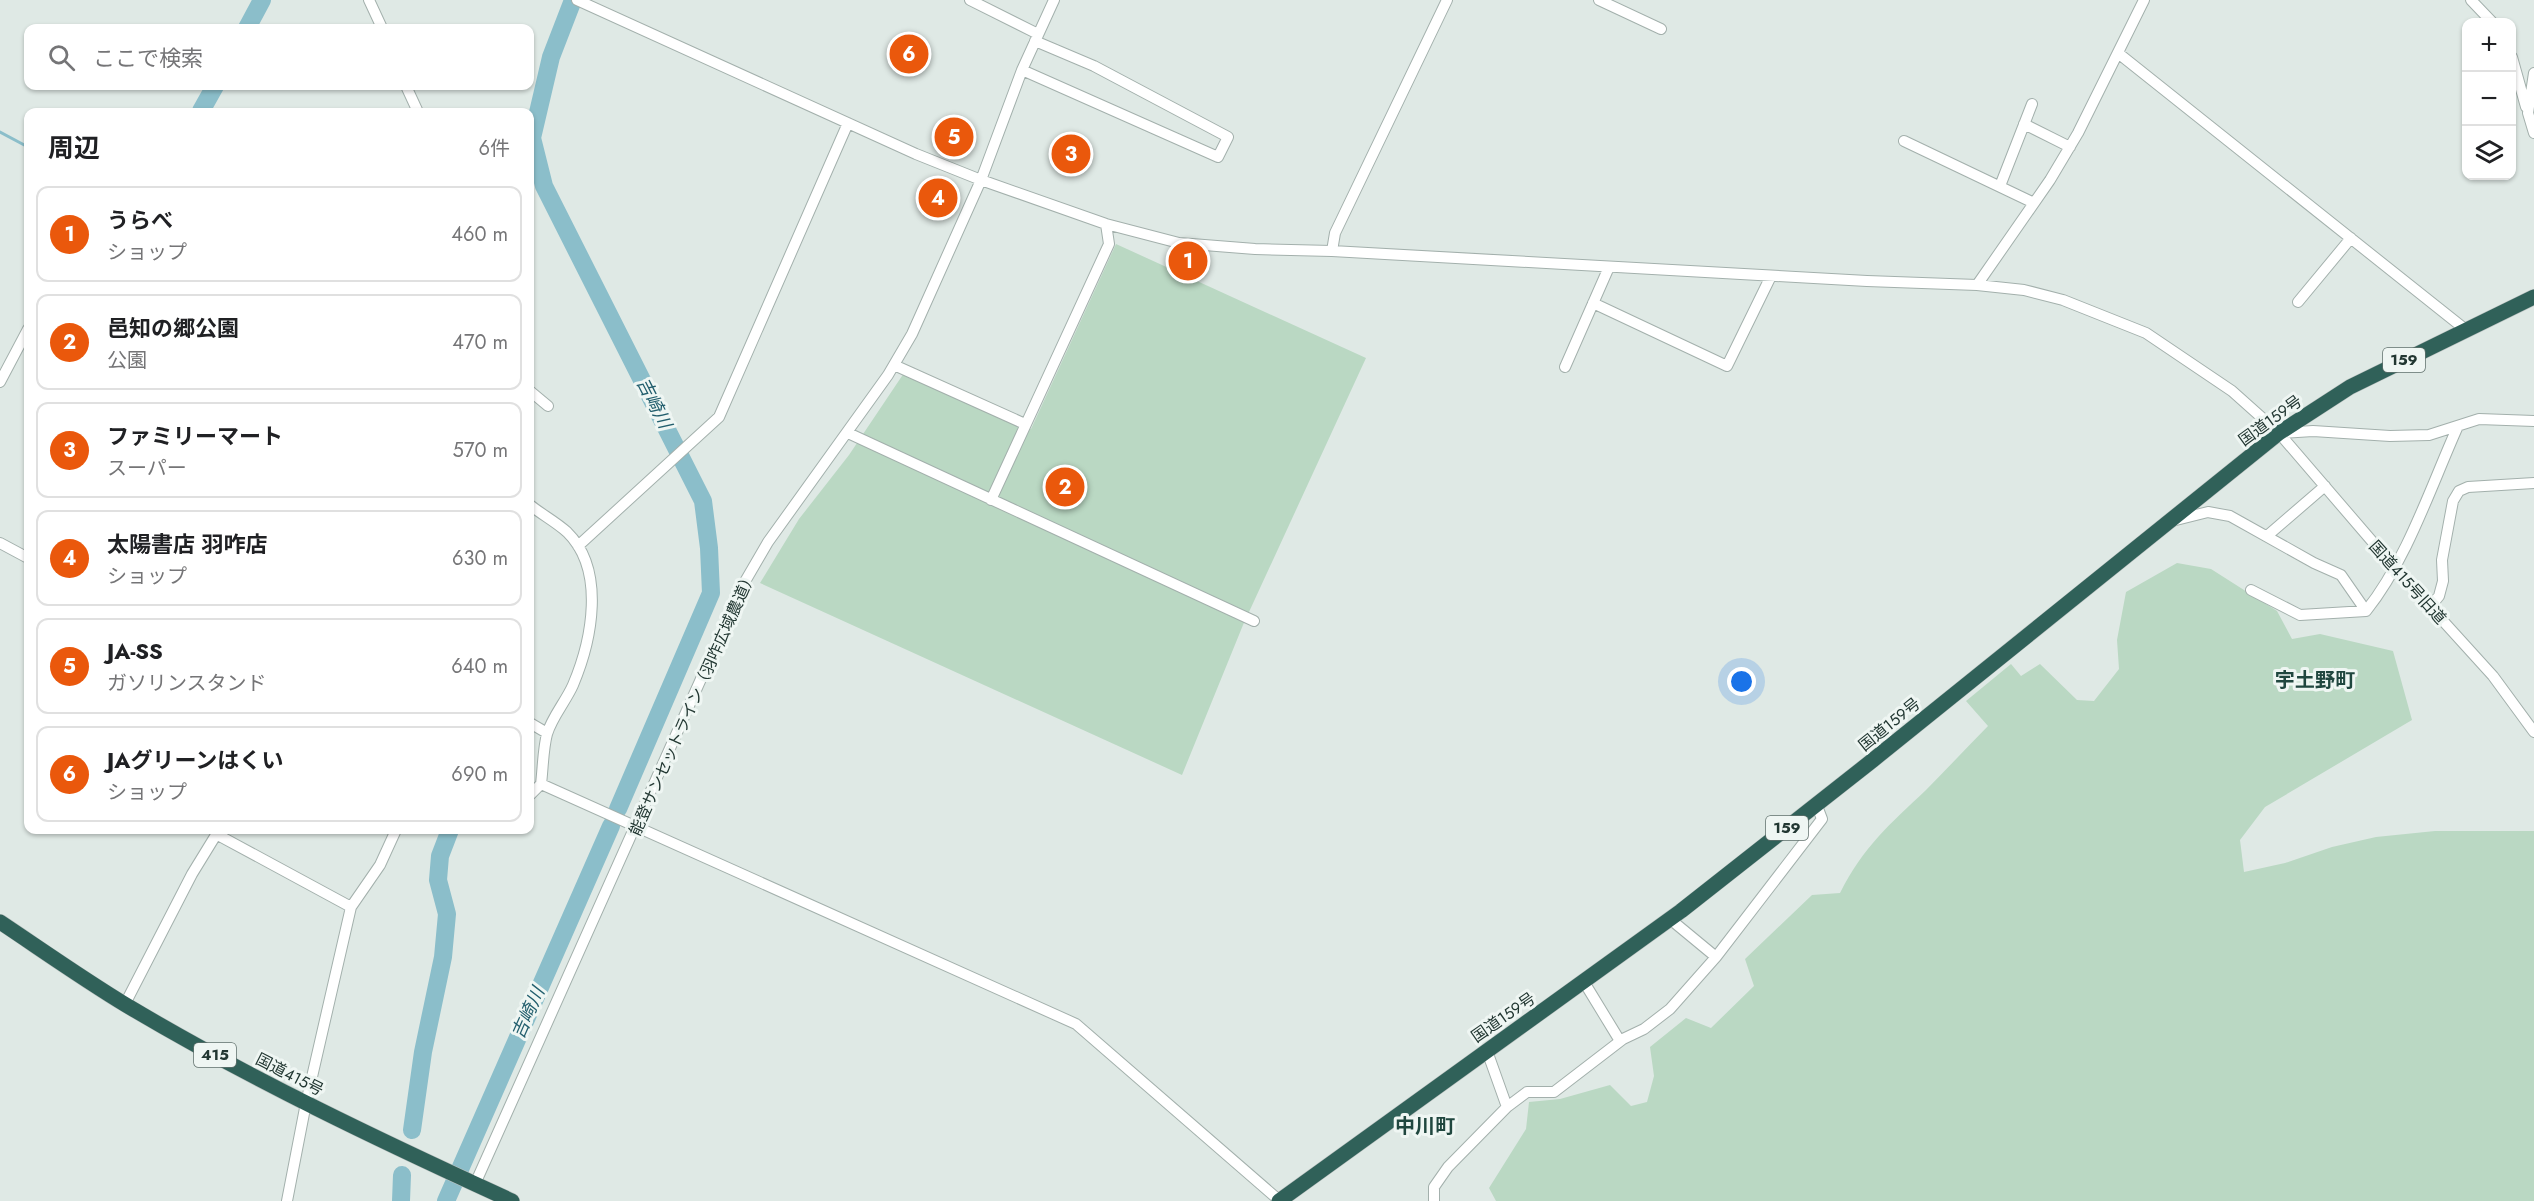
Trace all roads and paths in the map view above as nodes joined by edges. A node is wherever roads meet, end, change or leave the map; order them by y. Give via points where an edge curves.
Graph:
1 (369, 0) edge
2 (970, 0) edge
3 (1054, 0) edge
4 (1448, 0) edge
5 (1599, 0) edge
6 (2144, 0) edge
7 (2471, 0) edge
8 (581, 2) edge
9 (2488, 18) edge
10 (380, 24) edge
11 (1661, 29) dead end
12 (1036, 38) junction
13 (2118, 53) junction
14 (1022, 70) junction
15 (2516, 72) edge
16 (2534, 73) edge
17 (408, 90) edge
18 (2032, 104) dead end
19 (416, 108) edge
20 (2528, 113) junction
21 (848, 123) junction
22 (2024, 124) junction
23 (2534, 133) edge
24 (1904, 141) dead end
25 (2070, 147) junction
26 (981, 180) junction
27 (2000, 186) junction
28 (2034, 202) junction
29 (1106, 224) junction
30 (2351, 238) junction
31 (1332, 251) junction
32 (1609, 267) junction
33 (1771, 276) junction
34 (1977, 285) junction
35 (2534, 297) edge
36 (2298, 302) dead end
37 (1593, 303) junction
38 (2466, 330) junction
39 (24, 336) edge
40 (894, 364) junction
41 (1565, 367) dead end
42 (0, 382) edge
43 (534, 392) edge
44 (548, 406) dead end
45 (2534, 421) edge
46 (1025, 424) junction
47 (2458, 426) junction
48 (848, 433) junction
49 (2279, 433) junction
50 (2534, 483) edge
51 (2325, 486) junction
52 (991, 500) junction
53 (534, 508) edge
54 (2169, 522) junction
55 (2267, 536) junction
56 (0, 543) edge
57 (578, 546) junction
58 (24, 556) edge
59 (2395, 568) junction
60 (2251, 590) dead end
61 (2430, 607) junction
62 (2366, 611) junction
63 (1254, 621) dead end
64 (534, 726) edge
65 (2534, 732) edge
66 (547, 734) junction
67 (541, 784) junction
68 (534, 791) edge
69 (1816, 806) junction
70 (636, 827) junction
71 (216, 834) edge
72 (221, 834) edge
73 (394, 834) edge
74 (351, 908) junction
75 (1671, 919) junction
76 (0, 922) edge
77 (1716, 957) junction
78 (1584, 982) junction
79 (125, 1004) junction
80 (1620, 1041) junction
81 (1487, 1051) junction
82 (306, 1103) junction
83 (1507, 1107) junction
84 (471, 1182) junction
85 (287, 1201) edge
86 (512, 1201) edge
87 (1279, 1201) edge
88 (1434, 1201) edge

1 - 10 street
2 - 12 street
3 - 12 street, 能登サンセットライン（羽咋広域農道）
4 - 31 street via 1335,233
5 - 11 street
6 - 13 street
7 - 9 street
8 - 21 street, 国道415号旧道
12 - 14 street, 能登サンセットライン（羽咋広域農道）
12 - 14 street via 1228,136 1218,157
13 - 25 street
13 - 30 street
14 - 26 street, 能登サンセットライン（羽咋広域農道）
15 - 20 street
16 - 20 street
17 - 19 street
18 - 22 street
20 - 23 street
21 - 26 street, 国道415号旧道
21 - 57 street via 719,417
22 - 25 street
22 - 27 street
24 - 27 street
25 - 28 street
26 - 29 street, 国道415号旧道
26 - 40 street, 能登サンセットライン（羽咋広域農道） via 912,334
27 - 28 street
28 - 34 street
29 - 31 street, 国道415号旧道 via 1179,243
29 - 46 street via 1109,244
30 - 36 street
30 - 38 street
31 - 32 street, 国道415号旧道
32 - 33 street, 国道415号旧道
32 - 37 street
33 - 34 street, 国道415号旧道
33 - 37 street via 1727,366
34 - 49 street, 国道415号旧道 via 2024,290 2063,300 2146,333 2232,391
35 - 38 highway, 国道159号 / 159
37 - 41 street
38 - 49 highway, 国道159号 / 159 via 2350,387
39 - 42 street
40 - 46 street
40 - 48 street, 能登サンセットライン（羽咋広域農道）
43 - 44 street
45 - 47 street via 2479,419
46 - 52 street
47 - 49 street via 2429,435
47 - 59 street
48 - 52 street
48 - 70 street, 能登サンセットライン（羽咋広域農道） via 768,542 743,585
49 - 51 street, 国道415号旧道
49 - 54 highway, 国道159号 / 159
50 - 61 street via 2468,487 2459,491 2453,501 2442,560 2443,581 2439,596
51 - 55 street
51 - 59 street, 国道415号旧道
52 - 63 street
53 - 57 street via 567,532
54 - 55 street via 2208,512 2230,516
54 - 69 highway, 国道159号 / 159
55 - 62 street via 2341,575
56 - 58 street
57 - 66 street via 592,584 593,602 573,684
59 - 61 street, 国道415号旧道
59 - 62 street
60 - 62 street via 2300,615
61 - 65 street, 国道415号旧道 via 2493,676
64 - 66 street
66 - 67 street
67 - 68 street
67 - 70 street
69 - 75 highway, 国道159号 / 159
69 - 77 street via 1822,819
70 - 84 street, 能登サンセットライン（羽咋広域農道）
70 - 87 street via 1076,1023
71 - 79 street
72 - 74 street
73 - 74 street via 380,865
74 - 82 street
75 - 77 street
75 - 78 highway, 国道159号 / 159
76 - 79 highway, 国道415号 / 415
77 - 80 street via 1670,1009
78 - 80 street
78 - 81 highway, 国道159号 / 159
79 - 82 highway, 国道415号 / 415
80 - 83 street via 1554,1092 1527,1092
81 - 83 street
81 - 87 highway, 国道159号 / 159
82 - 84 highway, 国道415号 / 415
82 - 85 street
83 - 88 street via 1448,1167 1434,1187
84 - 86 highway, 国道415号 / 415

